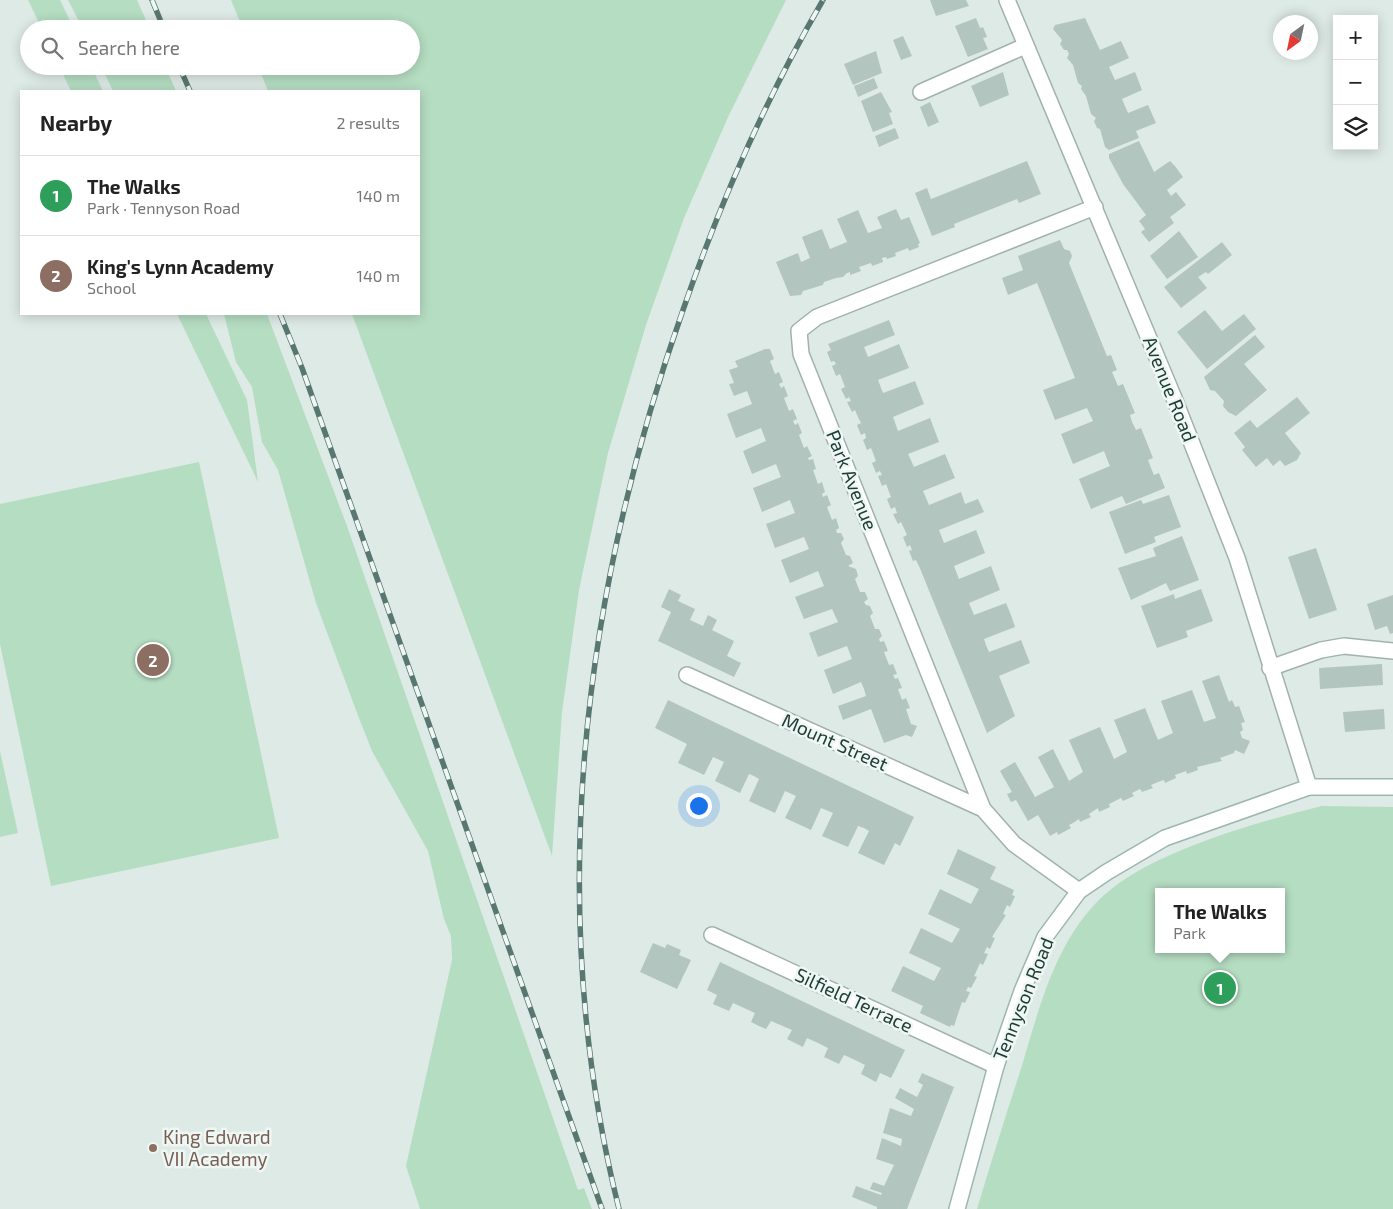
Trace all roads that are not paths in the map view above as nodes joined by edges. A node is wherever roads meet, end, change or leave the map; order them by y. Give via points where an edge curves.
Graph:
1 (1007, 0) edge
2 (1025, 46) junction
3 (921, 92) dead end
4 (1095, 207) junction
5 (1393, 651) edge
6 (1270, 668) junction
7 (687, 675) dead end
8 (1310, 787) junction
9 (1393, 787) edge
10 (983, 809) junction
11 (1079, 891) junction
12 (712, 935) dead end
13 (996, 1066) junction
14 (957, 1209) edge

1 - 2 street, Avenue Road
2 - 3 street
2 - 4 street, Avenue Road
4 - 6 street, Avenue Road via 1233,550
4 - 10 street, Park Avenue via 817,317 799,331 801,354
5 - 6 street via 1344,646 1321,650
6 - 8 street, Avenue Road
7 - 10 street, Mount Street
8 - 9 street, Tennyson Road
8 - 11 street, Tennyson Road via 1165,838
10 - 11 street, Park Avenue via 1014,844
11 - 13 street, Tennyson Road via 1045,937
12 - 13 street, Silfield Terrace
13 - 14 street, Tennyson Road

